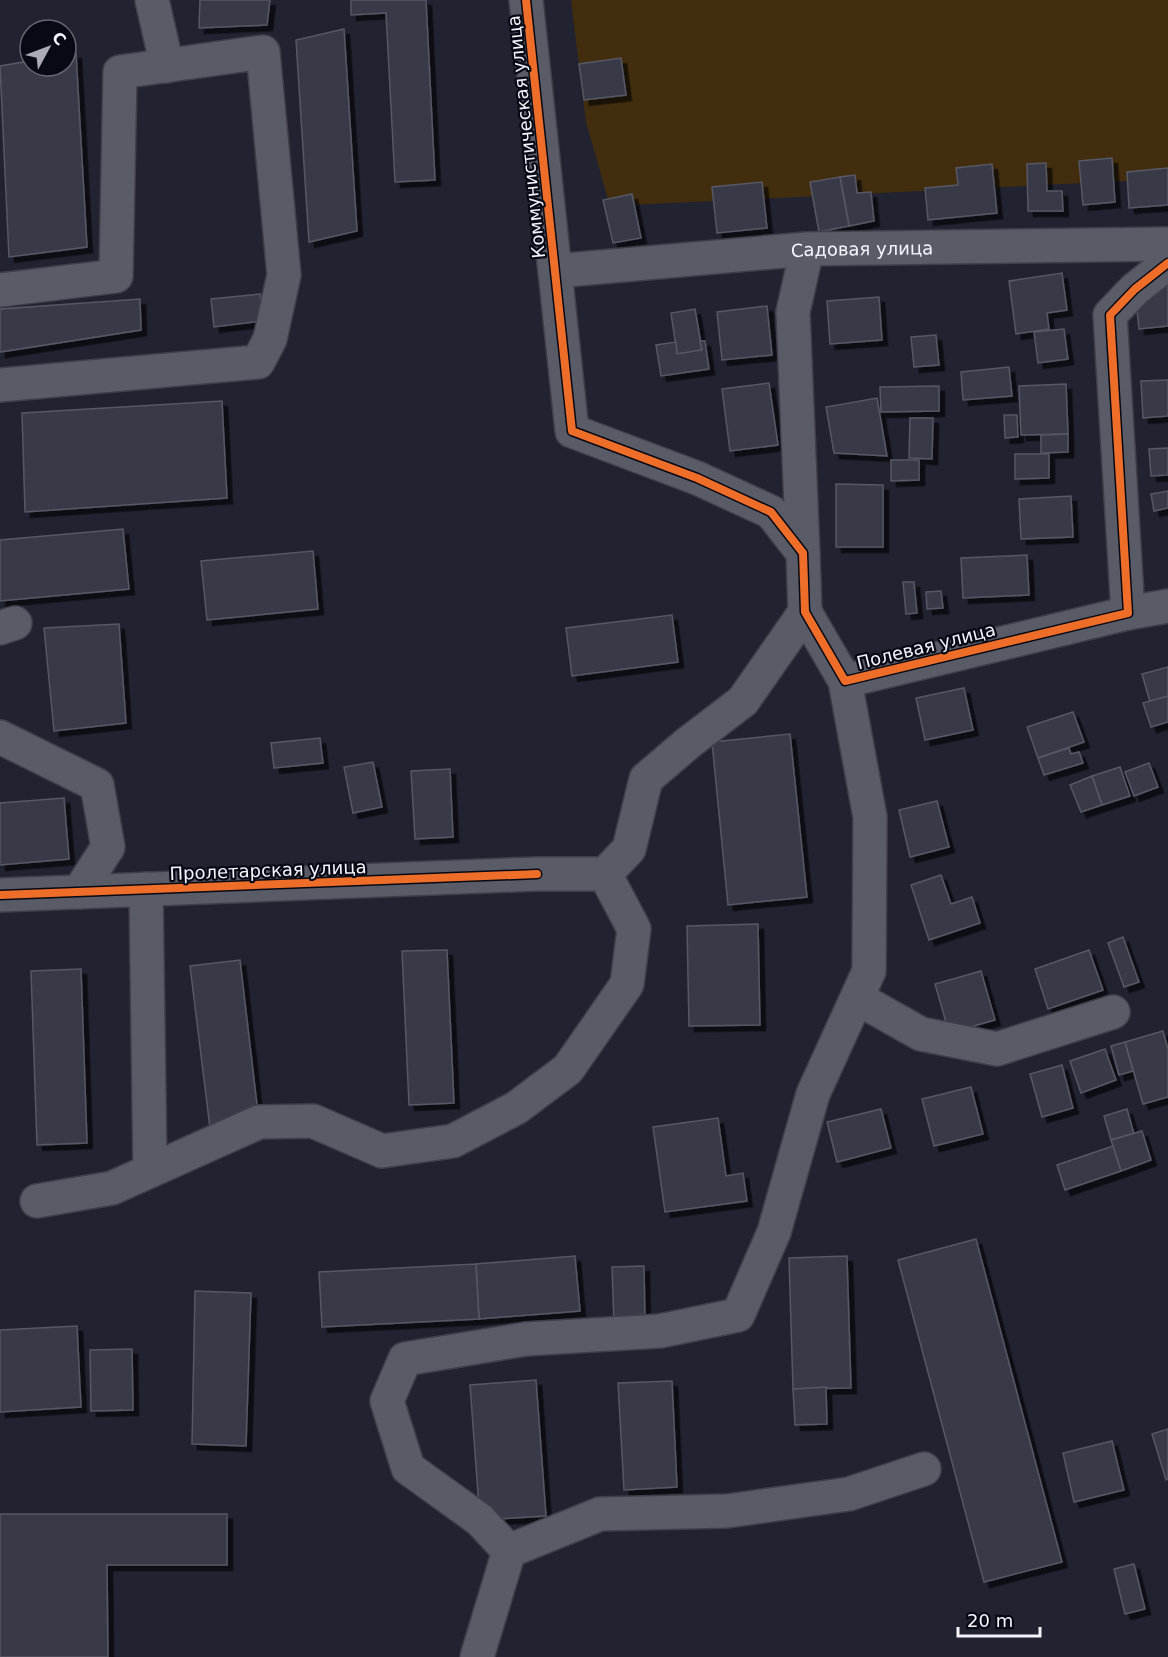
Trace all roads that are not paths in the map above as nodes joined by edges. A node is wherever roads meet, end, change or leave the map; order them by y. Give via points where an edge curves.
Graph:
1 (152, 0) edge
2 (526, 0) edge
3 (167, 66) junction
4 (1168, 244) edge
5 (807, 249) junction
6 (1168, 263) edge
7 (555, 271) junction
8 (0, 290) edge
9 (0, 385) edge
10 (803, 553) junction
11 (1168, 606) edge
12 (805, 612) junction
13 (1128, 613) junction
14 (845, 681) junction
15 (0, 737) edge
16 (605, 874) junction
17 (146, 889) junction
18 (79, 892) junction
19 (0, 895) edge
20 (856, 998) junction
21 (1113, 1012) dead end
22 (150, 1171) junction
23 (37, 1201) dead end
24 (924, 1469) dead end
25 (509, 1551) junction
26 (477, 1657) edge

1 - 3 street
2 - 7 street, Коммунистическая улица
3 - 8 street via 120,72 116,276
3 - 9 street via 263,52 284,275 270,339 258,362
4 - 5 street, Садовая улица
5 - 7 street, Садовая улица
5 - 10 street, Полевая улица via 793,312
6 - 13 street via 1110,315
7 - 10 street via 572,430 697,478 771,512
10 - 12 street, Полевая улица
11 - 13 street, Полевая улица
12 - 14 street, Полевая улица
12 - 16 street via 743,701 646,779 629,849
13 - 14 street, Полевая улица
14 - 20 street via 870,818 869,970
15 - 18 street via 97,785 108,847
16 - 17 street, Пролетарская улица
16 - 22 street via 634,929 627,984 568,1069 516,1108 453,1141 382,1151 313,1121 260,1122
17 - 18 street, Пролетарская улица
17 - 22 street
18 - 19 street, Пролетарская улица
20 - 21 street via 921,1034 997,1049
20 - 25 street via 813,1094 774,1232 738,1315 660,1331 526,1339 405,1359 387,1401 408,1468 480,1520
22 - 23 street via 112,1188
24 - 25 street via 849,1494 738,1509 600,1514
25 - 26 street

